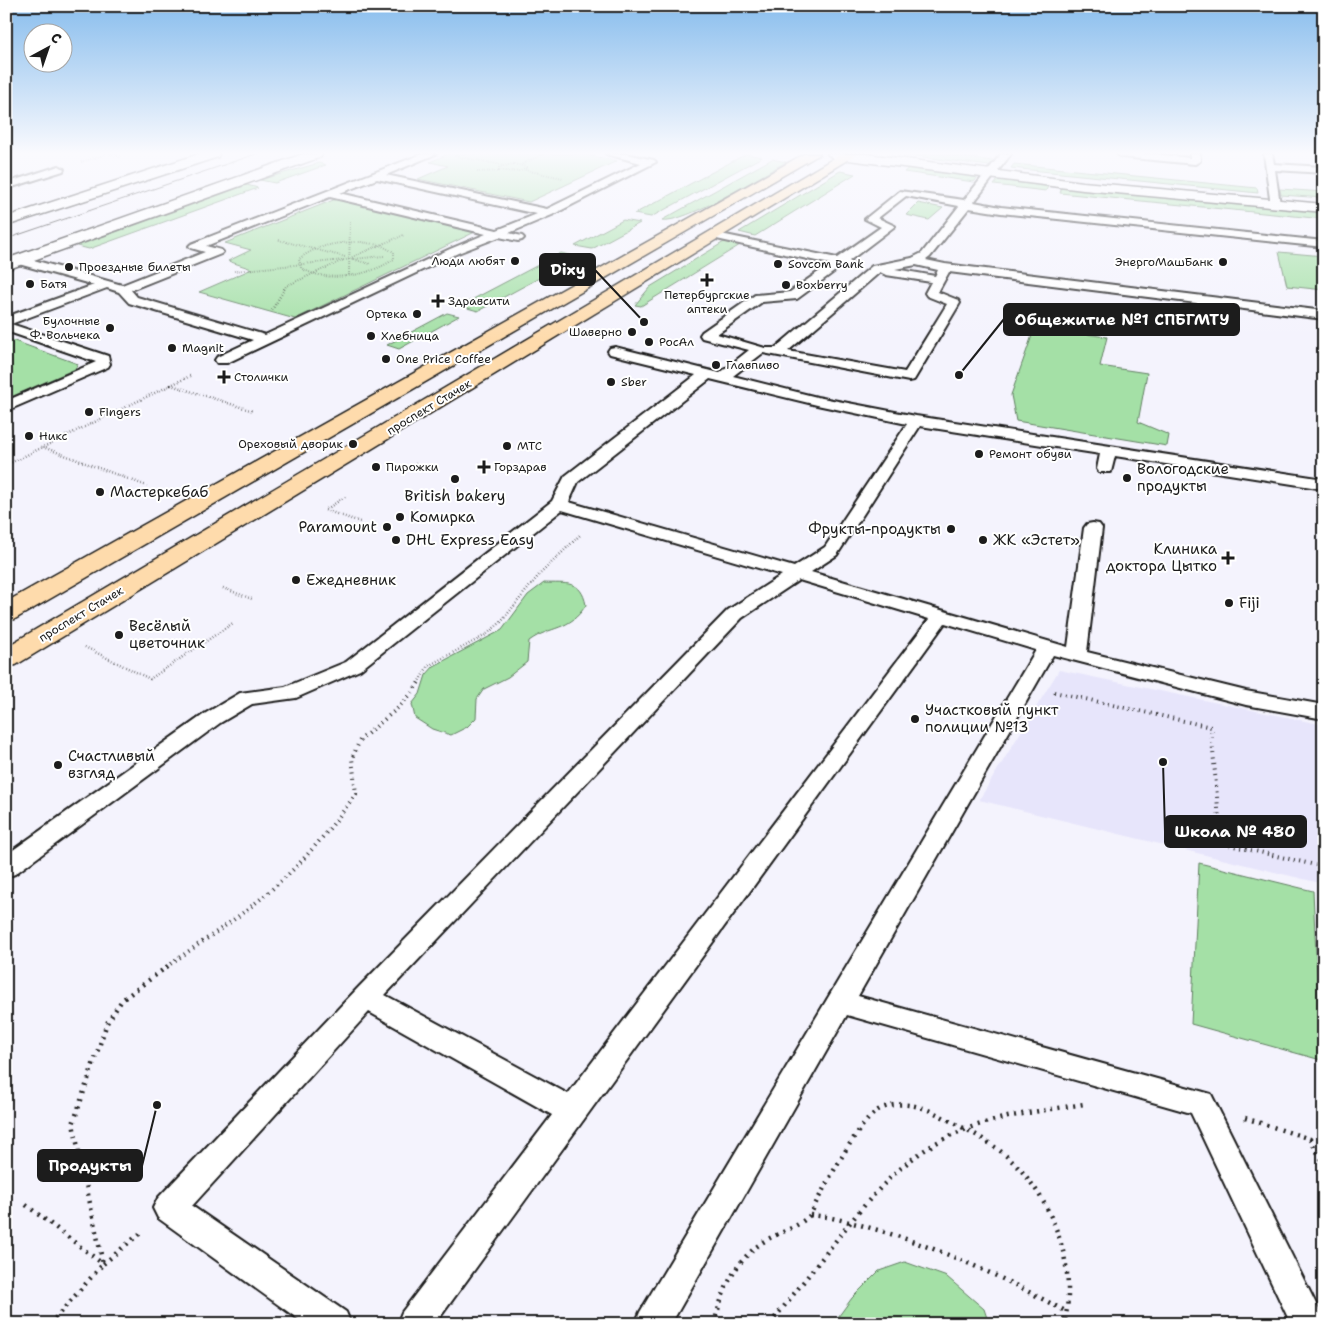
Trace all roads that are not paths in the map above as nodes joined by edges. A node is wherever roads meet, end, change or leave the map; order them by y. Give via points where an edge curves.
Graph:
1 (24, 216) edge
2 (143, 216) edge
3 (273, 216) edge
4 (423, 216) edge
5 (540, 216) edge
6 (705, 216) edge
7 (749, 216) edge
8 (874, 216) edge
9 (956, 216) edge
10 (1059, 216) edge
11 (6, 222) edge
12 (496, 233) junction
13 (716, 236) junction
14 (518, 238) dead end
15 (1324, 244) edge
16 (916, 261) junction
17 (841, 262) junction
18 (13, 263) edge
19 (876, 269) junction
20 (942, 274) junction
21 (105, 285) junction
22 (123, 289) junction
23 (1324, 315) edge
24 (6, 322) edge
25 (6, 327) edge
26 (264, 339) junction
27 (759, 349) junction
28 (615, 351) dead end
29 (777, 353) junction
30 (222, 360) dead end
31 (715, 376) junction
32 (6, 407) edge
33 (916, 420) junction
34 (1108, 450) junction
35 (1104, 470) dead end
36 (1324, 484) edge
37 (559, 504) junction
38 (1093, 528) dead end
39 (796, 574) junction
40 (6, 613) edge
41 (941, 616) junction
42 (1048, 647) junction
43 (1076, 656) junction
44 (6, 659) edge
45 (1324, 712) edge
46 (6, 868) edge
47 (366, 997) junction
48 (840, 1002) junction
49 (572, 1111) junction
50 (334, 1324) edge
51 (414, 1324) edge
52 (652, 1324) edge
53 (1308, 1324) edge

1 - 11 street
2 - 18 street
3 - 22 lane via 195,246 217,252
4 - 12 lane
5 - 12 lane
6 - 40 main road, проспект Стачек
7 - 13 main road, проспект Стачек
8 - 17 lane via 870,219 889,226
9 - 16 lane via 926,255
10 - 15 lane
12 - 14 lane
12 - 26 lane
13 - 17 lane
13 - 44 main road, проспект Стачек
16 - 19 lane
16 - 20 lane
17 - 19 lane
17 - 27 lane via 793,296 759,298 707,335
18 - 21 lane
19 - 20 lane
19 - 29 lane
20 - 23 lane
20 - 29 lane via 931,293 954,303 909,377
21 - 22 lane
21 - 24 lane
22 - 26 lane via 133,300
25 - 32 lane via 103,359 103,364
26 - 30 lane
27 - 29 lane
27 - 31 lane
28 - 31 lane
31 - 33 lane via 817,401
31 - 37 lane via 570,479
33 - 34 lane
33 - 39 lane via 831,551
34 - 35 lane
34 - 36 lane
37 - 39 lane
37 - 46 lane via 354,666 290,693 247,698 213,718
38 - 43 lane
39 - 41 lane
39 - 47 lane via 735,614
41 - 42 lane
41 - 49 lane
42 - 43 lane
42 - 48 lane
43 - 45 lane via 1246,698
47 - 49 lane
47 - 50 lane via 169,1208
48 - 52 lane
48 - 53 lane via 1201,1103
49 - 51 lane

